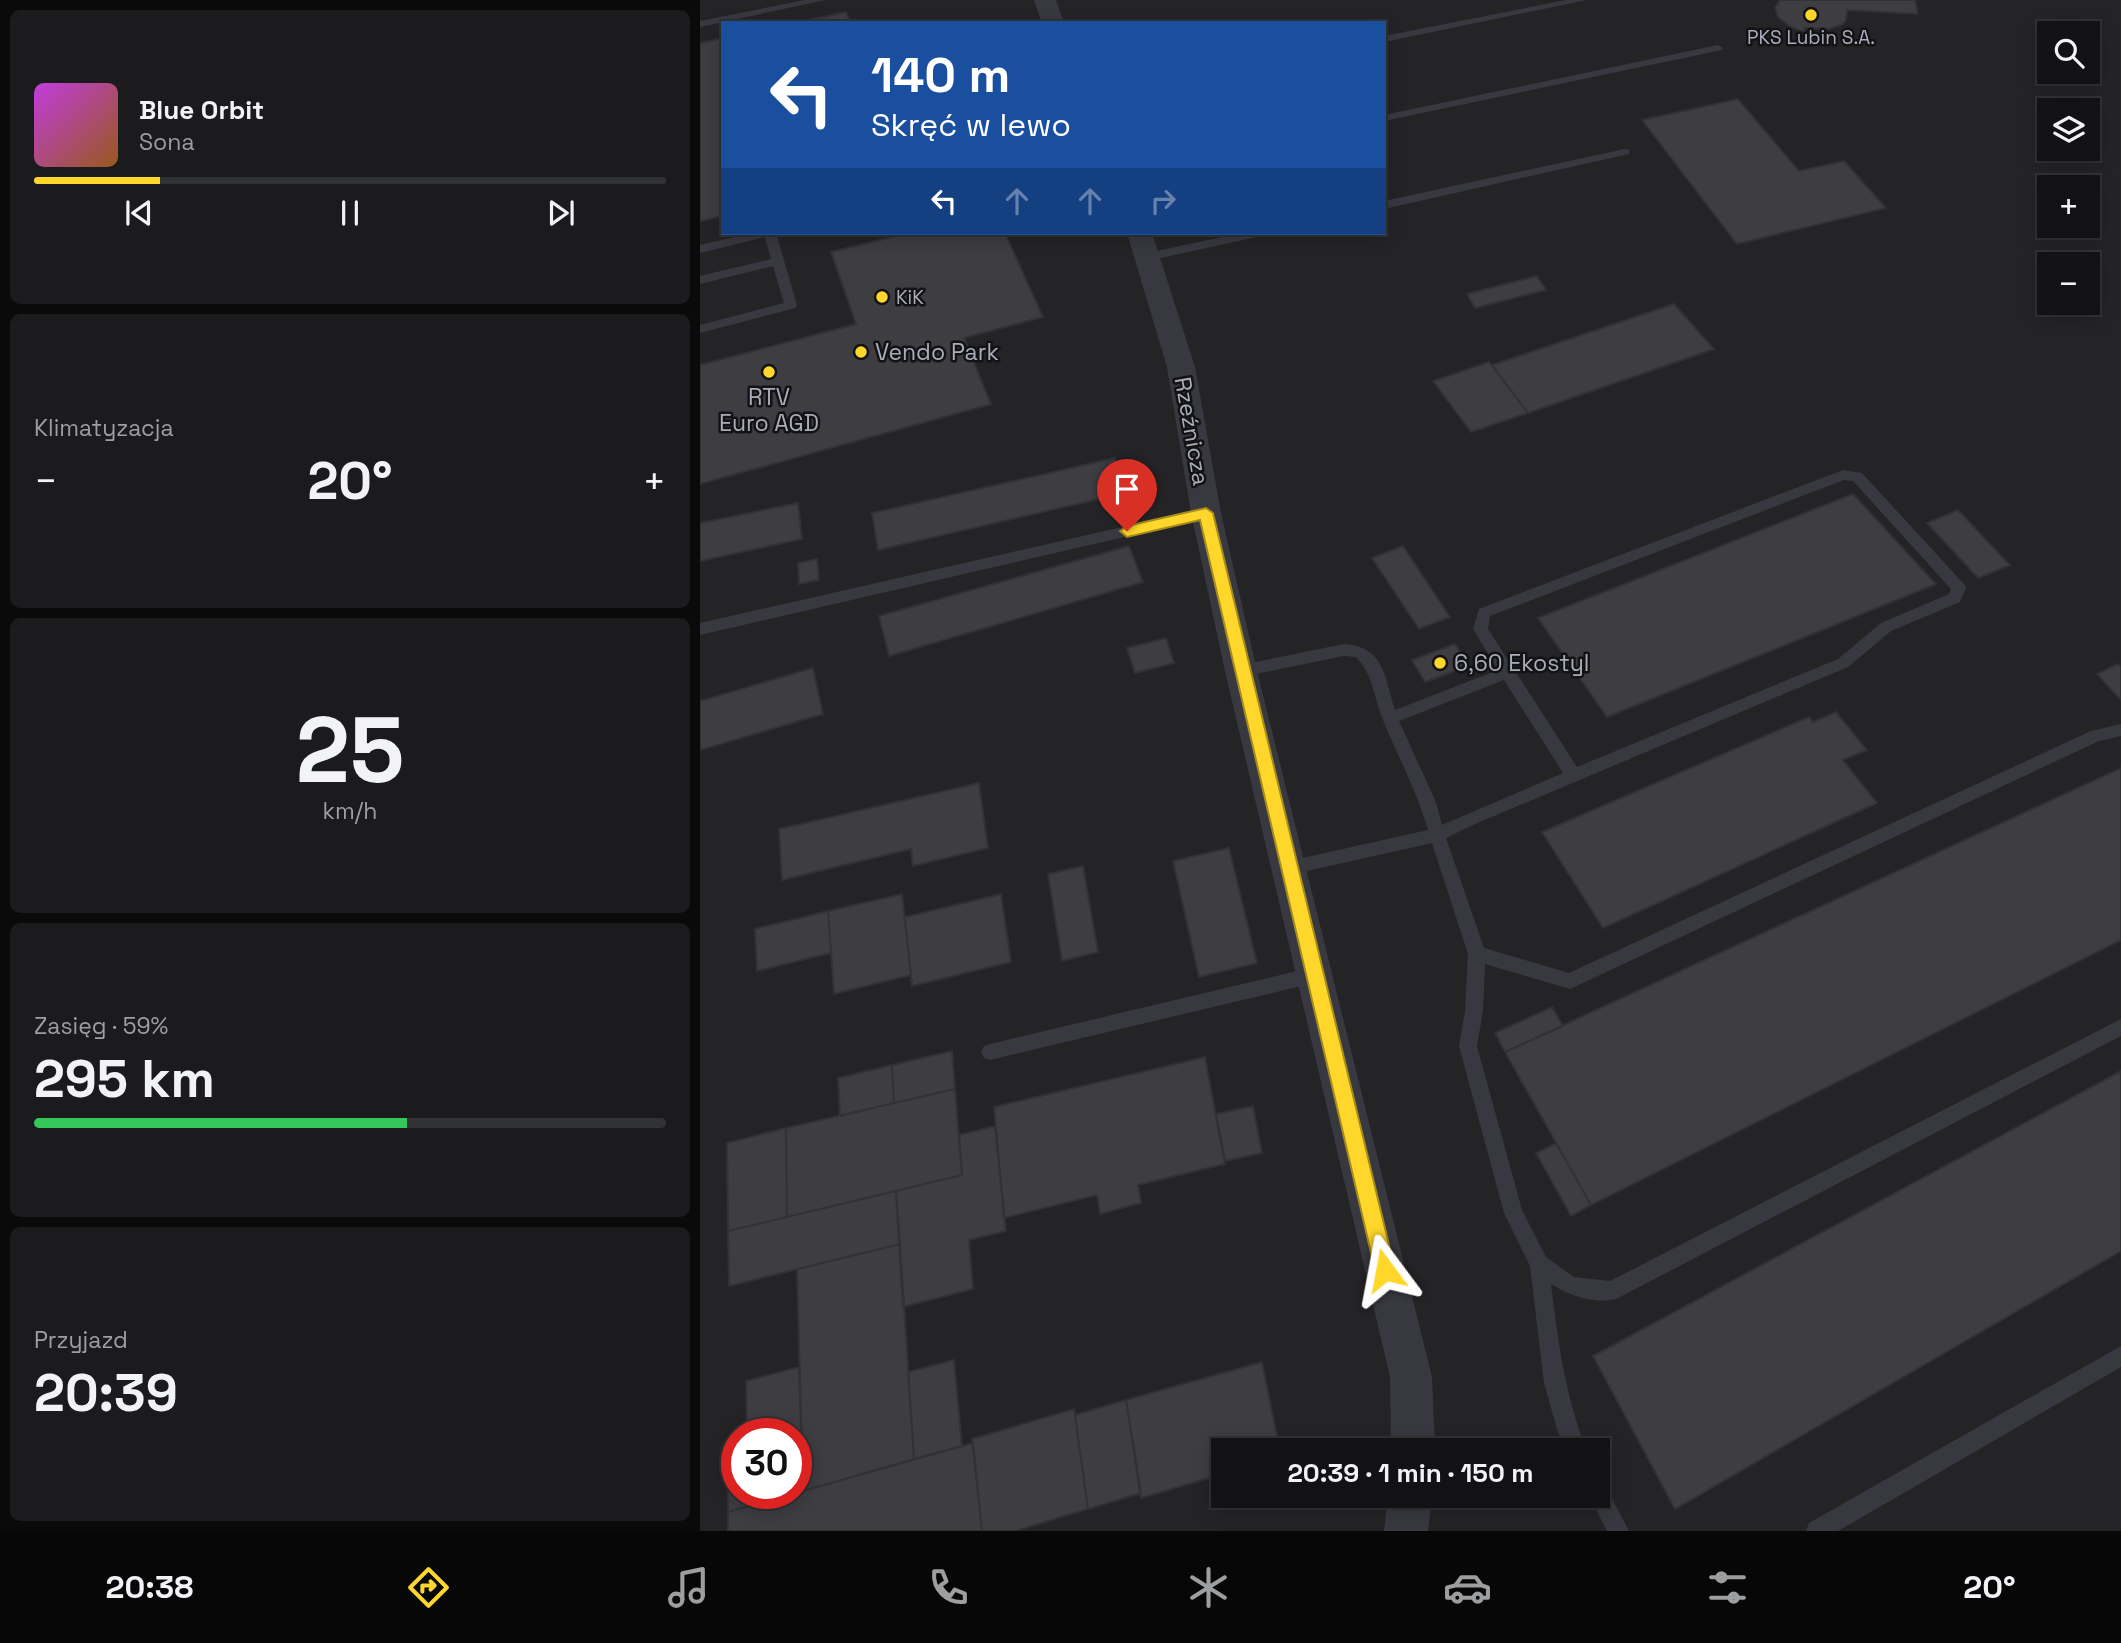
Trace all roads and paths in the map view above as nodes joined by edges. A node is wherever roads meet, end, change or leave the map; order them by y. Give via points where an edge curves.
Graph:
1 (820, 0) edge
2 (1045, 0) edge
3 (1582, 0) edge
4 (1052, 21) edge
5 (700, 24) edge
6 (1386, 39) edge
7 (1718, 48) dead end
8 (1386, 118) edge
9 (1625, 152) dead end
10 (1386, 205) edge
11 (760, 235) edge
12 (770, 235) edge
13 (1238, 235) edge
14 (1143, 245) edge
15 (700, 249) edge
16 (778, 261) junction
17 (700, 280) edge
18 (700, 329) edge
19 (1206, 513) junction
20 (700, 629) edge
21 (1241, 671) junction
22 (1508, 672) junction
23 (1390, 718) junction
24 (2121, 730) edge
25 (1573, 775) junction
26 (1437, 835) junction
27 (1289, 868) junction
28 (1477, 954) junction
29 (1314, 975) junction
30 (2121, 1027) edge
31 (990, 1052) dead end
32 (1539, 1264) junction
33 (2121, 1356) edge
34 (1413, 1438) edge
35 (1570, 1438) edge
36 (1409, 1508) edge
37 (1606, 1508) edge
38 (1406, 1531) edge
39 (1618, 1531) edge
40 (1817, 1531) edge

1 - 5 lane
2 - 4 street
3 - 6 lane
7 - 8 lane
9 - 10 lane
11 - 15 lane
12 - 16 lane
13 - 14 lane
14 - 19 street, Rzeźnicza via 1181,367
16 - 17 lane
16 - 18 lane via 792,305
19 - 20 lane
19 - 21 street, Rzeźnicza
21 - 23 lane via 1344,650 1360,651 1373,664
21 - 27 street, Rzeźnicza
22 - 23 lane
22 - 25 lane
22 - 25 lane via 1480,629 1484,613 1843,475 1857,476 1959,588 1955,598 1886,627 1843,663
23 - 26 lane via 1428,802
24 - 28 lane via 2096,735 1570,981
25 - 26 lane
26 - 27 lane
26 - 28 lane
27 - 29 street, Rzeźnicza
28 - 32 lane via 1468,1046 1513,1213
29 - 31 lane
29 - 34 street, Rzeźnicza via 1411,1377
30 - 32 lane via 1611,1291 1571,1286
32 - 35 lane via 1555,1390
33 - 40 lane
36 - 38 street
37 - 39 lane

